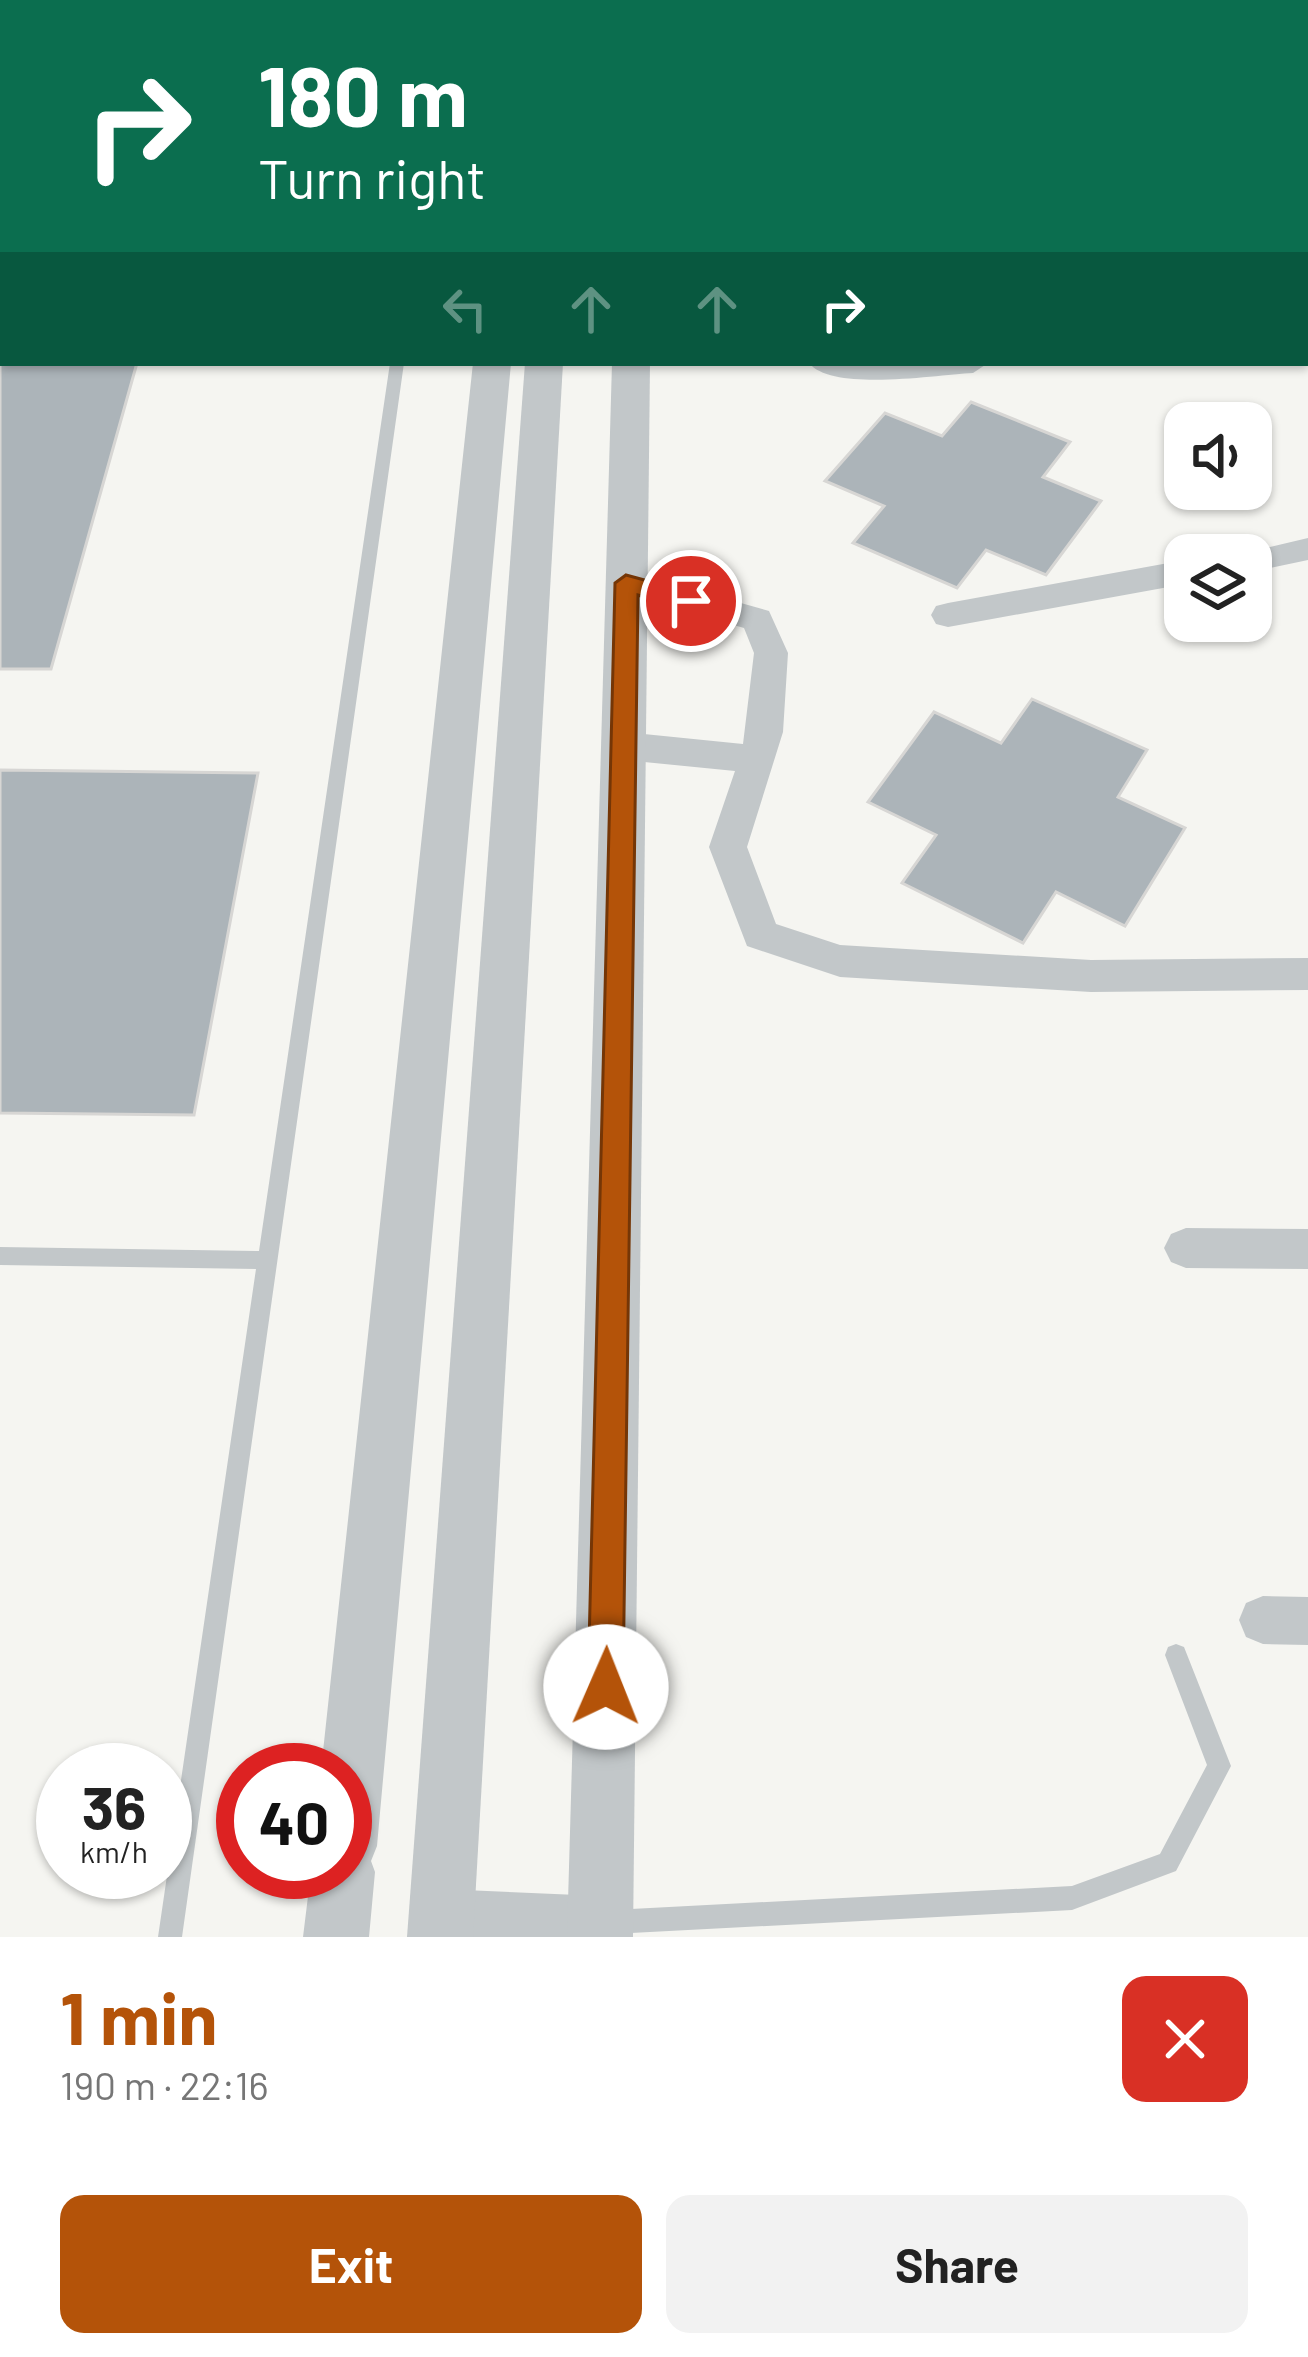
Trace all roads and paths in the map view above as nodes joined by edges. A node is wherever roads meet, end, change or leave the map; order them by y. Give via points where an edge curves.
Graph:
1 (397, 366) edge
2 (492, 366) edge
3 (544, 366) edge
4 (631, 366) edge
5 (830, 366) edge
6 (915, 366) edge
7 (1308, 550) edge
8 (1272, 556) edge
9 (1164, 576) edge
10 (626, 583) junction
11 (948, 615) dead end
12 (624, 746) junction
13 (757, 759) junction
14 (1308, 974) edge
15 (1186, 1248) dead end
16 (1308, 1249) edge
17 (0, 1256) edge
18 (266, 1260) junction
19 (1176, 1654) dead end
20 (355, 1743) edge
21 (340, 1899) edge
22 (441, 1926) edge
23 (601, 1930) edge
24 (170, 1937) edge
25 (336, 1937) edge

1 - 18 lane
2 - 20 street
3 - 22 street
4 - 10 street
5 - 6 street
7 - 8 street
9 - 11 street
10 - 12 street
10 - 13 street via 757,620 771,652
12 - 13 street
12 - 23 street
13 - 14 street via 728,847 761,934 840,961 1091,976
15 - 16 street
17 - 18 lane
18 - 24 lane
19 - 23 lane via 1219,1766 1168,1863 1072,1898
21 - 25 street
22 - 23 street

